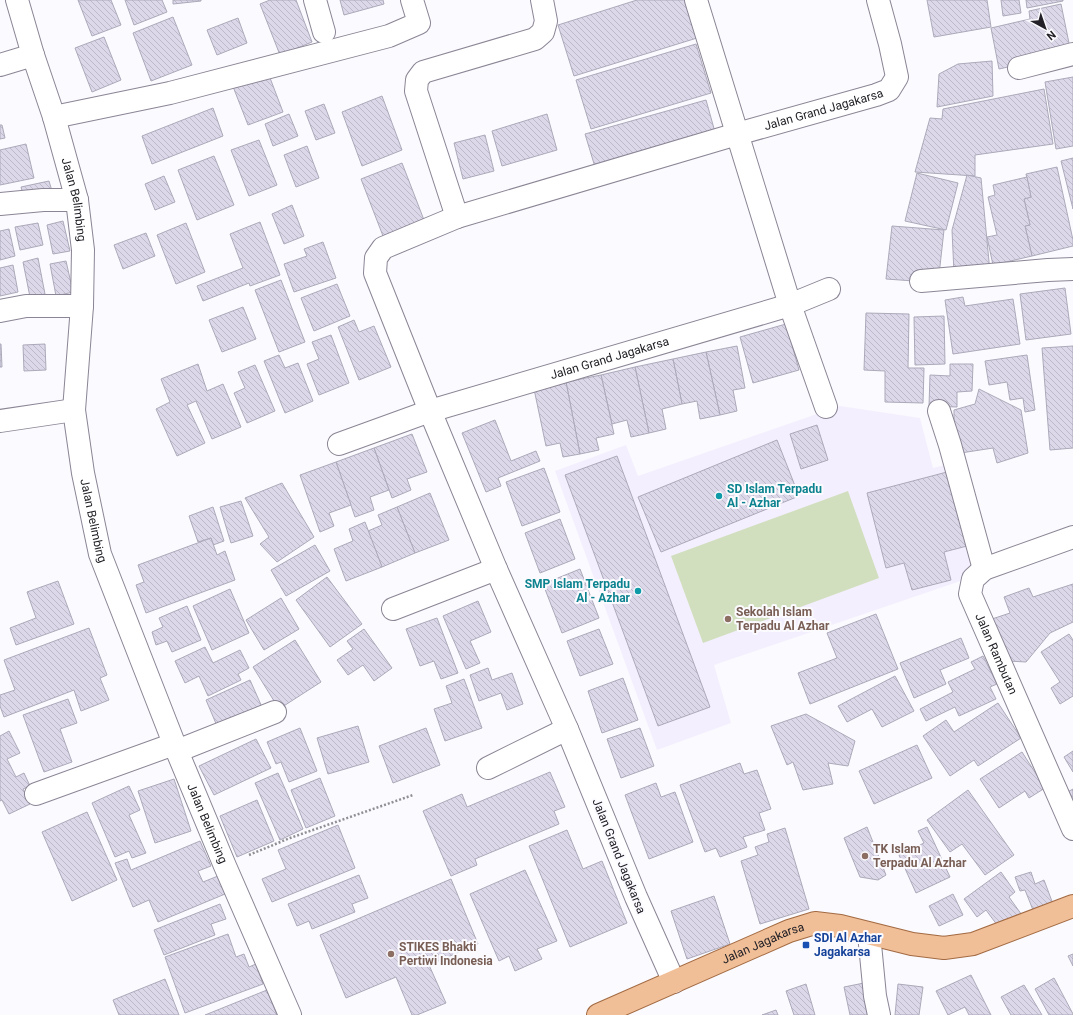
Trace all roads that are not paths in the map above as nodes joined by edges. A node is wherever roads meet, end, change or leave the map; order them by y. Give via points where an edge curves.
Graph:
1 (17, 0) edge
2 (315, 0) edge
3 (412, 0) edge
4 (542, 0) edge
5 (696, 0) edge
6 (878, 0) edge
7 (324, 32) dead end
8 (1073, 54) edge
9 (34, 55) junction
10 (0, 65) edge
11 (1019, 68) dead end
12 (54, 117) junction
13 (737, 134) junction
14 (77, 200) junction
15 (0, 204) edge
16 (457, 217) junction
17 (1073, 269) edge
18 (921, 281) dead end
19 (828, 289) dead end
20 (790, 305) junction
21 (82, 306) junction
22 (0, 311) edge
23 (826, 407) dead end
24 (74, 410) junction
25 (430, 411) junction
26 (939, 411) dead end
27 (0, 421) edge
28 (339, 444) dead end
29 (1073, 537) edge
30 (496, 569) junction
31 (984, 569) junction
32 (393, 609) dead end
33 (275, 712) dead end
34 (567, 729) junction
35 (176, 747) junction
36 (488, 768) dead end
37 (36, 794) dead end
38 (1073, 829) edge
39 (1073, 906) edge
40 (869, 934) junction
41 (674, 982) junction
42 (290, 1015) edge
43 (598, 1015) edge
44 (879, 1015) edge

1 - 9 street, Jalan Belimbing
2 - 7 street
3 - 12 street via 419,23 388,36 170,93
4 - 16 street via 546,21 543,32 535,39 424,72 417,80 416,90
5 - 13 street
6 - 13 street, Jalan Grand Jagakarsa via 897,77 889,90
8 - 11 street
9 - 10 street
9 - 12 street, Jalan Belimbing
12 - 14 street, Jalan Belimbing
13 - 16 street, Jalan Grand Jagakarsa
13 - 20 street
14 - 15 street
14 - 21 street, Jalan Belimbing via 84,250
16 - 25 street, Jalan Grand Jagakarsa via 383,248 376,258 374,273
17 - 18 street
19 - 20 street, Jalan Grand Jagakarsa
20 - 23 street
20 - 25 street, Jalan Grand Jagakarsa
21 - 22 street via 26,306
21 - 24 street, Jalan Belimbing
24 - 27 street
24 - 35 street, Jalan Belimbing via 83,474 100,554
25 - 28 street, Jalan Grand Jagakarsa
25 - 30 street, Jalan Grand Jagakarsa
26 - 31 street
29 - 31 street, Jalan Rambutan
30 - 32 street
30 - 34 street, Jalan Grand Jagakarsa
31 - 38 street, Jalan Rambutan via 972,579 970,594
33 - 35 street
34 - 36 street
34 - 41 street, Jalan Grand Jagakarsa
35 - 37 street
35 - 42 street, Jalan Belimbing
39 - 40 main road, Jalan Jagakarsa via 973,944 944,948
40 - 41 main road, Jalan Jagakarsa via 840,926 815,923 790,931
40 - 44 street
41 - 43 main road, Jalan Jagakarsa

